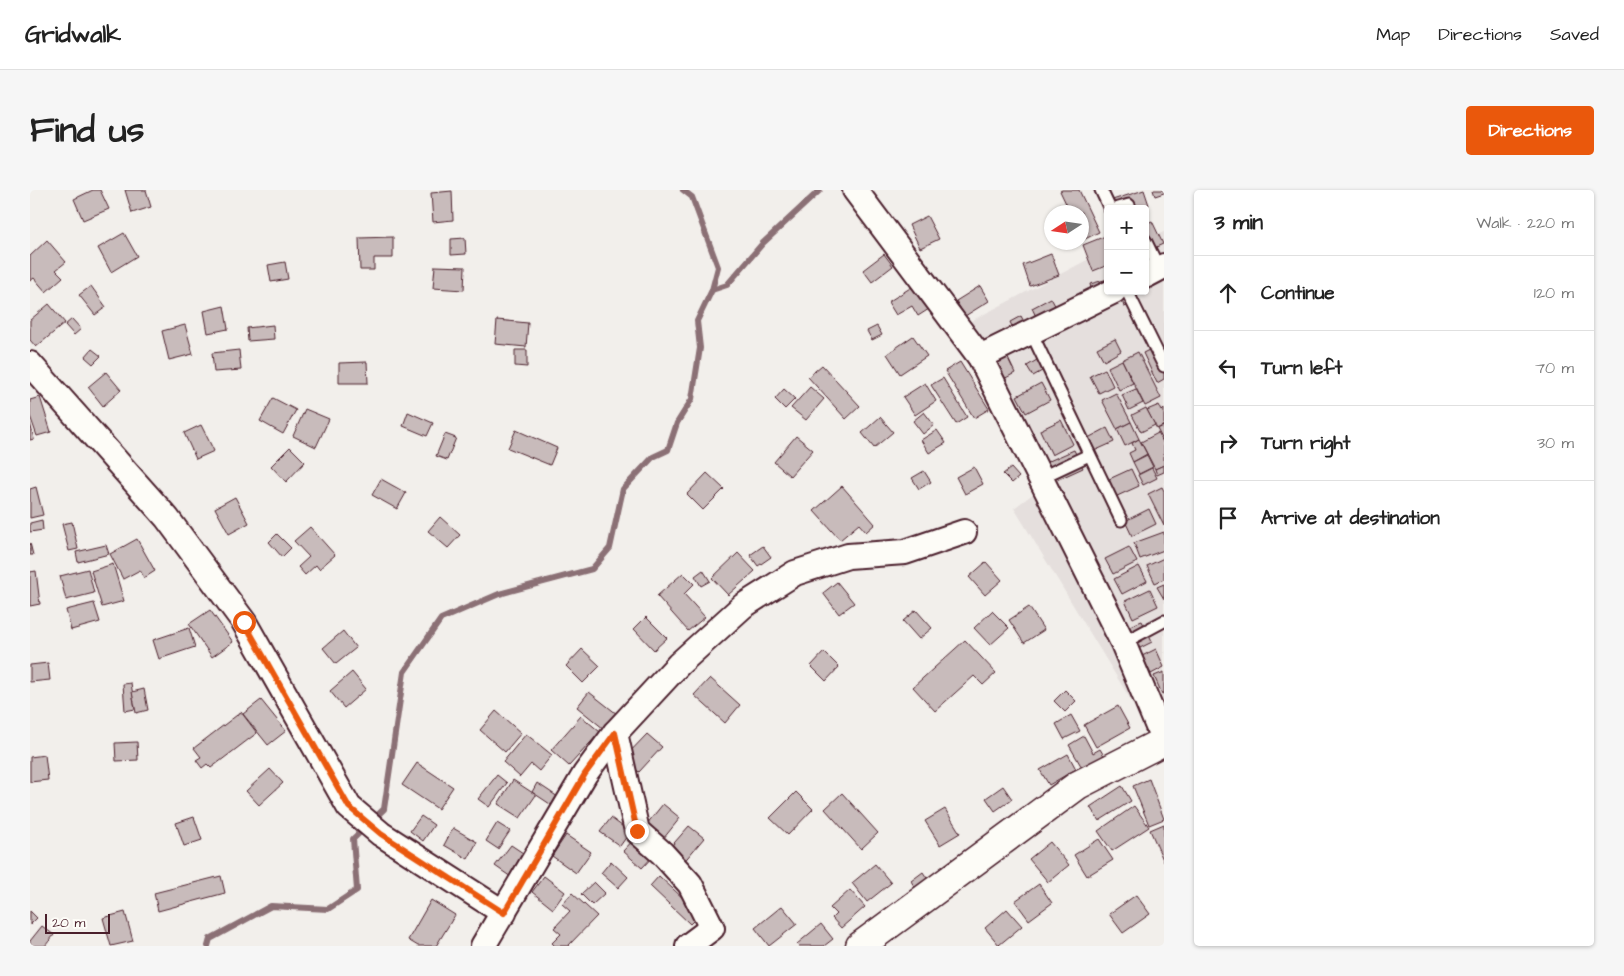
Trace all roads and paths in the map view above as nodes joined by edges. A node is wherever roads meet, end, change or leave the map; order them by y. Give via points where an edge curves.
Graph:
1 (855, 190) edge
2 (1101, 190) edge
3 (1108, 205) edge
4 (1149, 250) edge
5 (1156, 270) edge
6 (1106, 295) edge
7 (1129, 295) edge
8 (1031, 332) junction
9 (980, 357) junction
10 (30, 364) edge
11 (1164, 366) edge
12 (1089, 455) junction
13 (1040, 478) junction
14 (1121, 520) dead end
15 (964, 532) dead end
16 (1164, 621) edge
17 (1123, 643) junction
18 (615, 733) junction
19 (1164, 741) edge
20 (504, 913) junction
21 (483, 946) edge
22 (688, 946) edge
23 (860, 946) edge

1 - 9 street
2 - 3 lane
4 - 5 lane
6 - 8 street
7 - 11 lane
8 - 9 street
8 - 12 lane
9 - 13 street
10 - 20 street via 167,518 244,622 349,807 381,834
12 - 13 lane
12 - 14 lane
13 - 17 street
15 - 18 street via 905,552 848,556 795,573 743,606 679,664
16 - 17 lane
17 - 19 street
18 - 20 street via 585,774
18 - 22 street via 637,831 690,884 712,928
19 - 23 street via 1078,785
20 - 21 street

